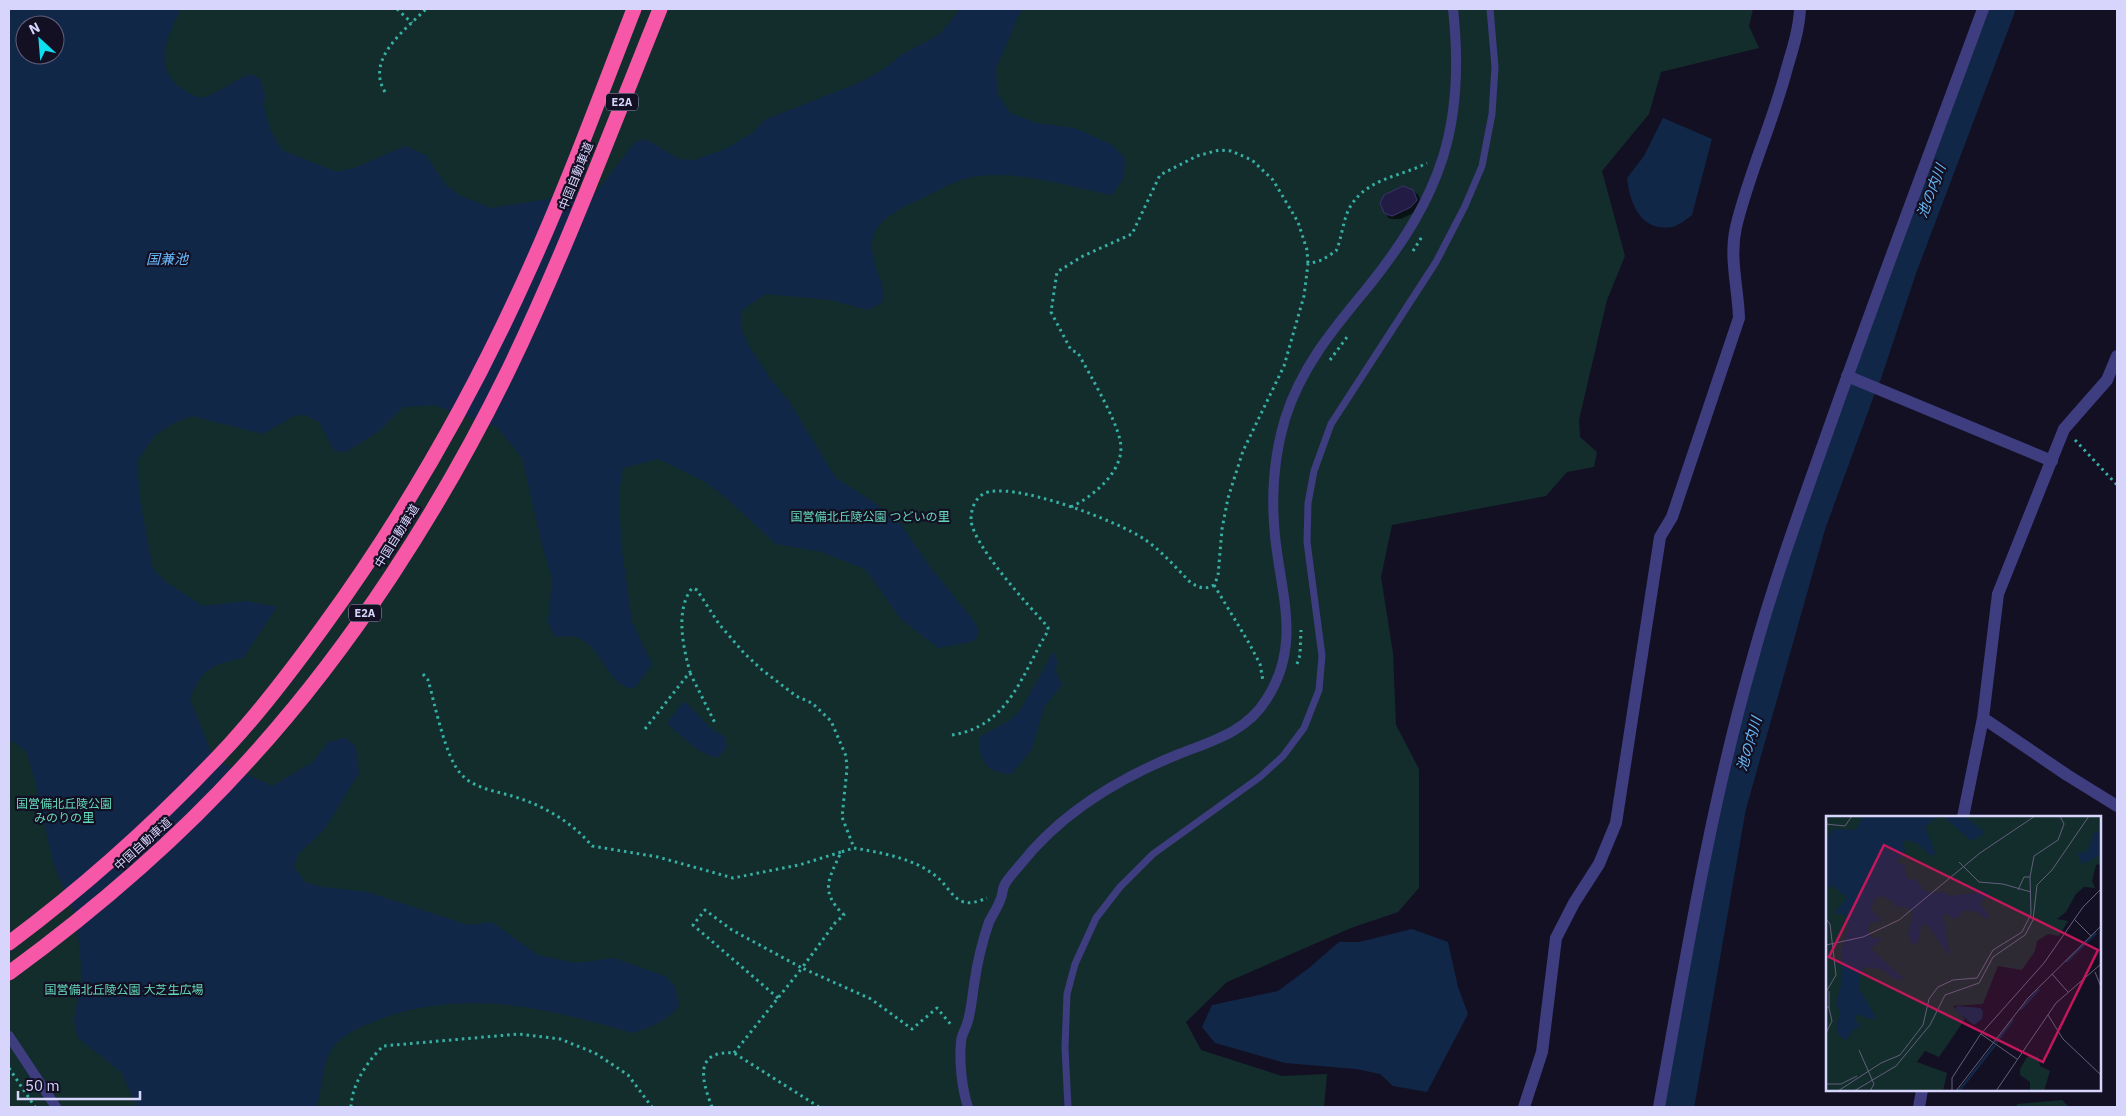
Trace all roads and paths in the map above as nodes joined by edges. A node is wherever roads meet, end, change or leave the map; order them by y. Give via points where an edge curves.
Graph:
1 (397, 9) edge
2 (426, 9) edge
3 (634, 9) edge
4 (660, 9) edge
5 (1453, 9) edge
6 (1490, 9) edge
7 (1800, 9) edge
8 (1983, 9) edge
9 (412, 23) junction
10 (385, 92) dead end
11 (1445, 153) junction
12 (1423, 234) dead end
13 (1407, 258) dead end
14 (1308, 264) junction
15 (1348, 335) dead end
16 (2117, 356) edge
17 (1326, 366) dead end
18 (1847, 376) junction
19 (2064, 429) junction
20 (2052, 461) junction
21 (2117, 485) edge
22 (1071, 508) junction
23 (1214, 585) junction
24 (1300, 622) dead end
25 (1296, 668) dead end
26 (690, 672) junction
27 (423, 674) dead end
28 (1275, 686) junction
29 (1983, 718) junction
30 (715, 722) dead end
31 (645, 729) dead end
32 (952, 735) dead end
33 (2117, 806) edge
34 (1963, 816) edge
35 (854, 848) junction
36 (841, 852) junction
37 (1002, 893) junction
38 (9, 943) edge
39 (802, 968) junction
40 (9, 973) edge
41 (778, 998) junction
42 (964, 1031) junction
43 (9, 1036) edge
44 (734, 1053) junction
45 (9, 1068) edge
46 (1922, 1091) edge
47 (35, 1107) edge
48 (56, 1107) edge
49 (351, 1107) edge
50 (652, 1107) edge
51 (712, 1107) edge
52 (819, 1107) edge
53 (968, 1107) edge
54 (1068, 1107) edge
55 (1524, 1107) edge
56 (1659, 1107) edge
57 (1919, 1107) edge

1 - 9 path
2 - 9 path
3 - 38 highway, 中国自動車道 / E2A via 529,271 438,447 391,529 288,676 232,742 110,860
4 - 40 highway, 中国自動車道 / E2A via 548,285 507,372 464,456 360,620 305,694 249,760 184,827 59,936
5 - 11 street via 1457,90
6 - 54 lane via 1495,67 1492,114 1482,166 1466,206 1436,262 1331,424 1314,470 1308,503 1308,542 1322,656 1319,690 1304,728 1283,756 1260,777 1153,854 1120,887 1096,918 1075,964 1067,994
7 - 55 street via 1782,89 1736,229 1732,264 1739,318 1672,517 1660,537 1616,823 1599,864 1556,938 1542,1052
8 - 18 street
9 - 10 path via 379,66
11 - 14 path via 1412,171 1390,176 1364,190 1349,208 1336,252
11 - 28 street via 1425,204 1406,237 1325,338 1292,399 1276,467 1273,507 1288,639 1281,675
12 - 13 path
14 - 22 path via 1298,222 1273,180 1252,160 1231,151 1219,150 1197,156 1160,176 1132,234 1057,272 1051,312 1071,350 1078,353 1121,442 1117,467 1104,484
14 - 23 path via 1304,296 1284,366 1243,451 1228,498 1218,576
15 - 17 path
16 - 19 street via 2106,380
18 - 20 street
18 - 56 street via 1785,553 1727,755
19 - 20 street
19 - 21 path
20 - 29 street via 1998,594
22 - 23 path via 1101,517 1144,538 1191,583 1208,588
22 - 32 path via 1004,490 984,494 973,504 973,530 985,552 1048,631 1017,690 1004,707 987,721
23 - 28 path via 1260,664 1262,680
24 - 25 path via 1300,655
26 - 30 path
26 - 31 path
26 - 35 path via 682,623 692,588 697,590 719,624 744,653 831,721 846,756 842,817
27 - 36 path via 428,680 450,752 460,773 475,784 555,815 582,834 592,846 658,857 733,878 800,865
28 - 37 street via 1250,720 1231,734 1108,788 1079,809 1028,855 1003,887
29 - 33 street
29 - 34 street
35 - 36 path
35 - 37 path via 918,864 937,876 960,901 971,903
36 - 39 path via 828,884 832,904 844,915
37 - 42 street via 989,922
39 - 41 path
39 - 41 path via 732,930 705,910 693,924
39 - 42 path via 871,999 912,1029 937,1008 949,1024
41 - 44 path
42 - 53 street via 961,1058
43 - 48 street
44 - 51 path via 714,1054 705,1064 702,1074
44 - 52 path
45 - 47 path
46 - 57 street
49 - 50 path via 351,1099 368,1060 383,1046 519,1034 560,1039 595,1052 628,1075

